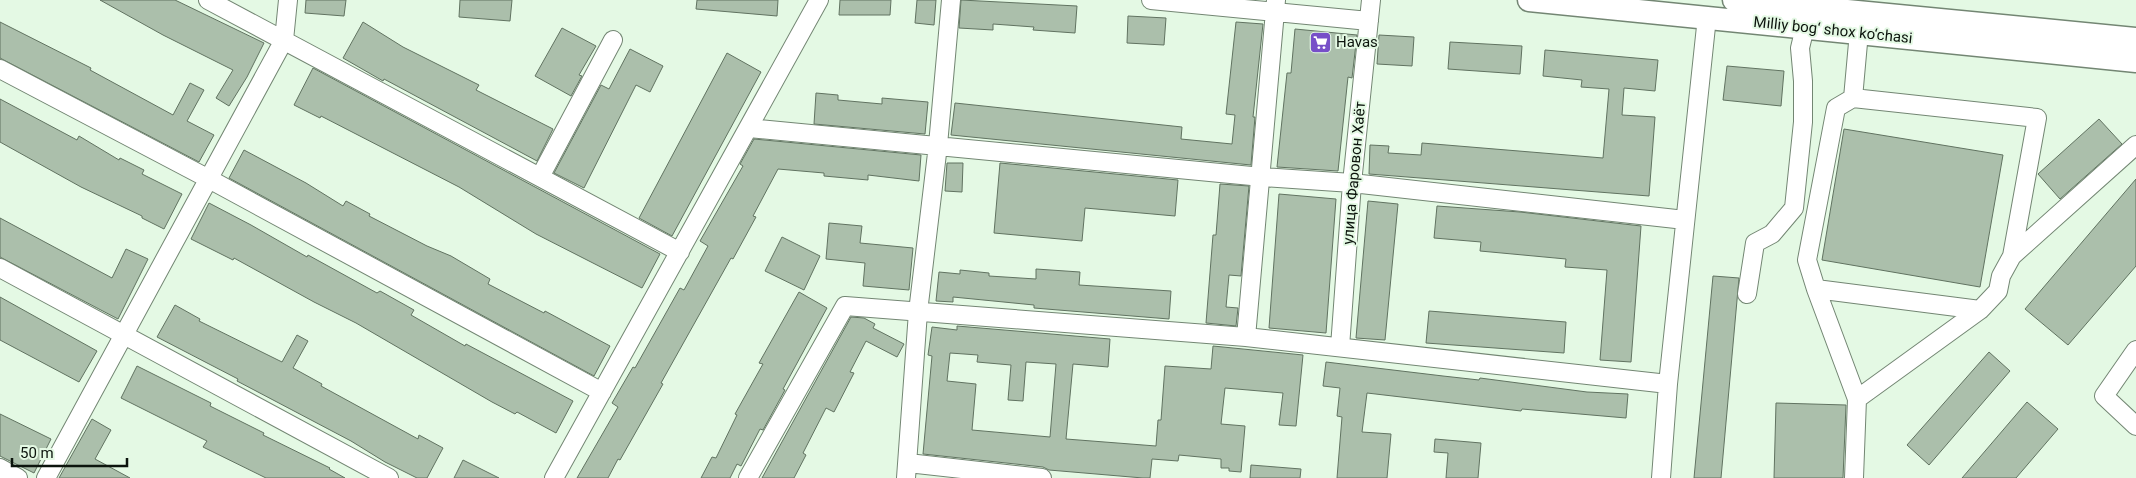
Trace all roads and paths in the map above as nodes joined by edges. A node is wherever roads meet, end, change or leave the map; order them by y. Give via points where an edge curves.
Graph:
1 (208, 0) edge
2 (288, 0) edge
3 (819, 0) edge
4 (951, 0) edge
5 (1151, 0) edge
6 (1372, 0) edge
7 (1529, 0) edge
8 (1734, 0) edge
9 (1825, 4) edge
10 (1275, 6) edge
11 (1707, 17) junction
12 (1369, 21) junction
13 (1805, 27) junction
14 (2034, 29) junction
15 (1859, 32) junction
16 (2136, 39) edge
17 (284, 40) junction
18 (613, 40) dead end
19 (2032, 51) junction
20 (2136, 61) edge
21 (0, 69) edge
22 (1852, 98) junction
23 (749, 128) junction
24 (938, 145) junction
25 (2136, 145) edge
26 (540, 177) junction
27 (1262, 177) junction
28 (209, 179) junction
29 (1352, 183) junction
30 (1685, 220) junction
31 (680, 252) junction
32 (2012, 256) junction
33 (0, 268) edge
34 (1816, 289) junction
35 (1747, 294) dead end
36 (1980, 310) junction
37 (918, 312) junction
38 (125, 334) junction
39 (1246, 337) junction
40 (1340, 347) junction
41 (2136, 350) edge
42 (1668, 384) junction
43 (602, 392) junction
44 (1857, 399) junction
45 (2136, 426) edge
46 (0, 468) edge
47 (907, 471) edge
48 (18, 478) edge
49 (46, 478) edge
50 (389, 478) edge
51 (554, 478) edge
52 (748, 478) edge
53 (1042, 478) edge
54 (1661, 478) edge
55 (1854, 478) edge

1 - 17 street
2 - 17 street
3 - 23 street
4 - 24 street
5 - 10 street
6 - 12 street, улица Фаровон Хаёт
7 - 11 main road, Milliy bog‘ shox ko‘chasi
8 - 9 main road, Milliy bog‘ shox ko‘chasi
9 - 14 main road, Milliy bog‘ shox ko‘chasi
10 - 12 street
10 - 27 street
11 - 13 main road, Milliy bog‘ shox ko‘chasi
11 - 30 street
12 - 29 street, улица Фаровон Хаёт
13 - 15 main road, Milliy bog‘ shox ko‘chasi
13 - 35 street via 1800,48 1803,122 1794,208 1772,234 1755,243
14 - 16 main road, Milliy bog‘ shox ko‘chasi
14 - 19 main road
15 - 19 main road, Milliy bog‘ shox ko‘chasi
15 - 22 street
17 - 26 street
17 - 28 street
18 - 26 street
19 - 20 main road, Milliy bog‘ shox ko‘chasi
21 - 28 street
22 - 32 street via 2038,118
22 - 34 street via 1836,108 1807,260
23 - 24 street
23 - 31 street
24 - 27 street
24 - 37 street
25 - 32 street
26 - 31 street
27 - 29 street
27 - 39 street
28 - 38 street
28 - 43 street
29 - 30 street
29 - 40 street, улица Фаровон Хаёт
30 - 42 street
31 - 43 street
32 - 36 street via 2001,276 1998,291
33 - 38 street
34 - 36 street
34 - 44 street
36 - 44 street
37 - 39 street
37 - 47 street
37 - 52 street via 845,306
38 - 49 street
38 - 50 street
39 - 40 street
40 - 42 street
41 - 45 street via 2104,396
42 - 54 street
43 - 51 street
44 - 55 street
46 - 48 street
47 - 53 street

